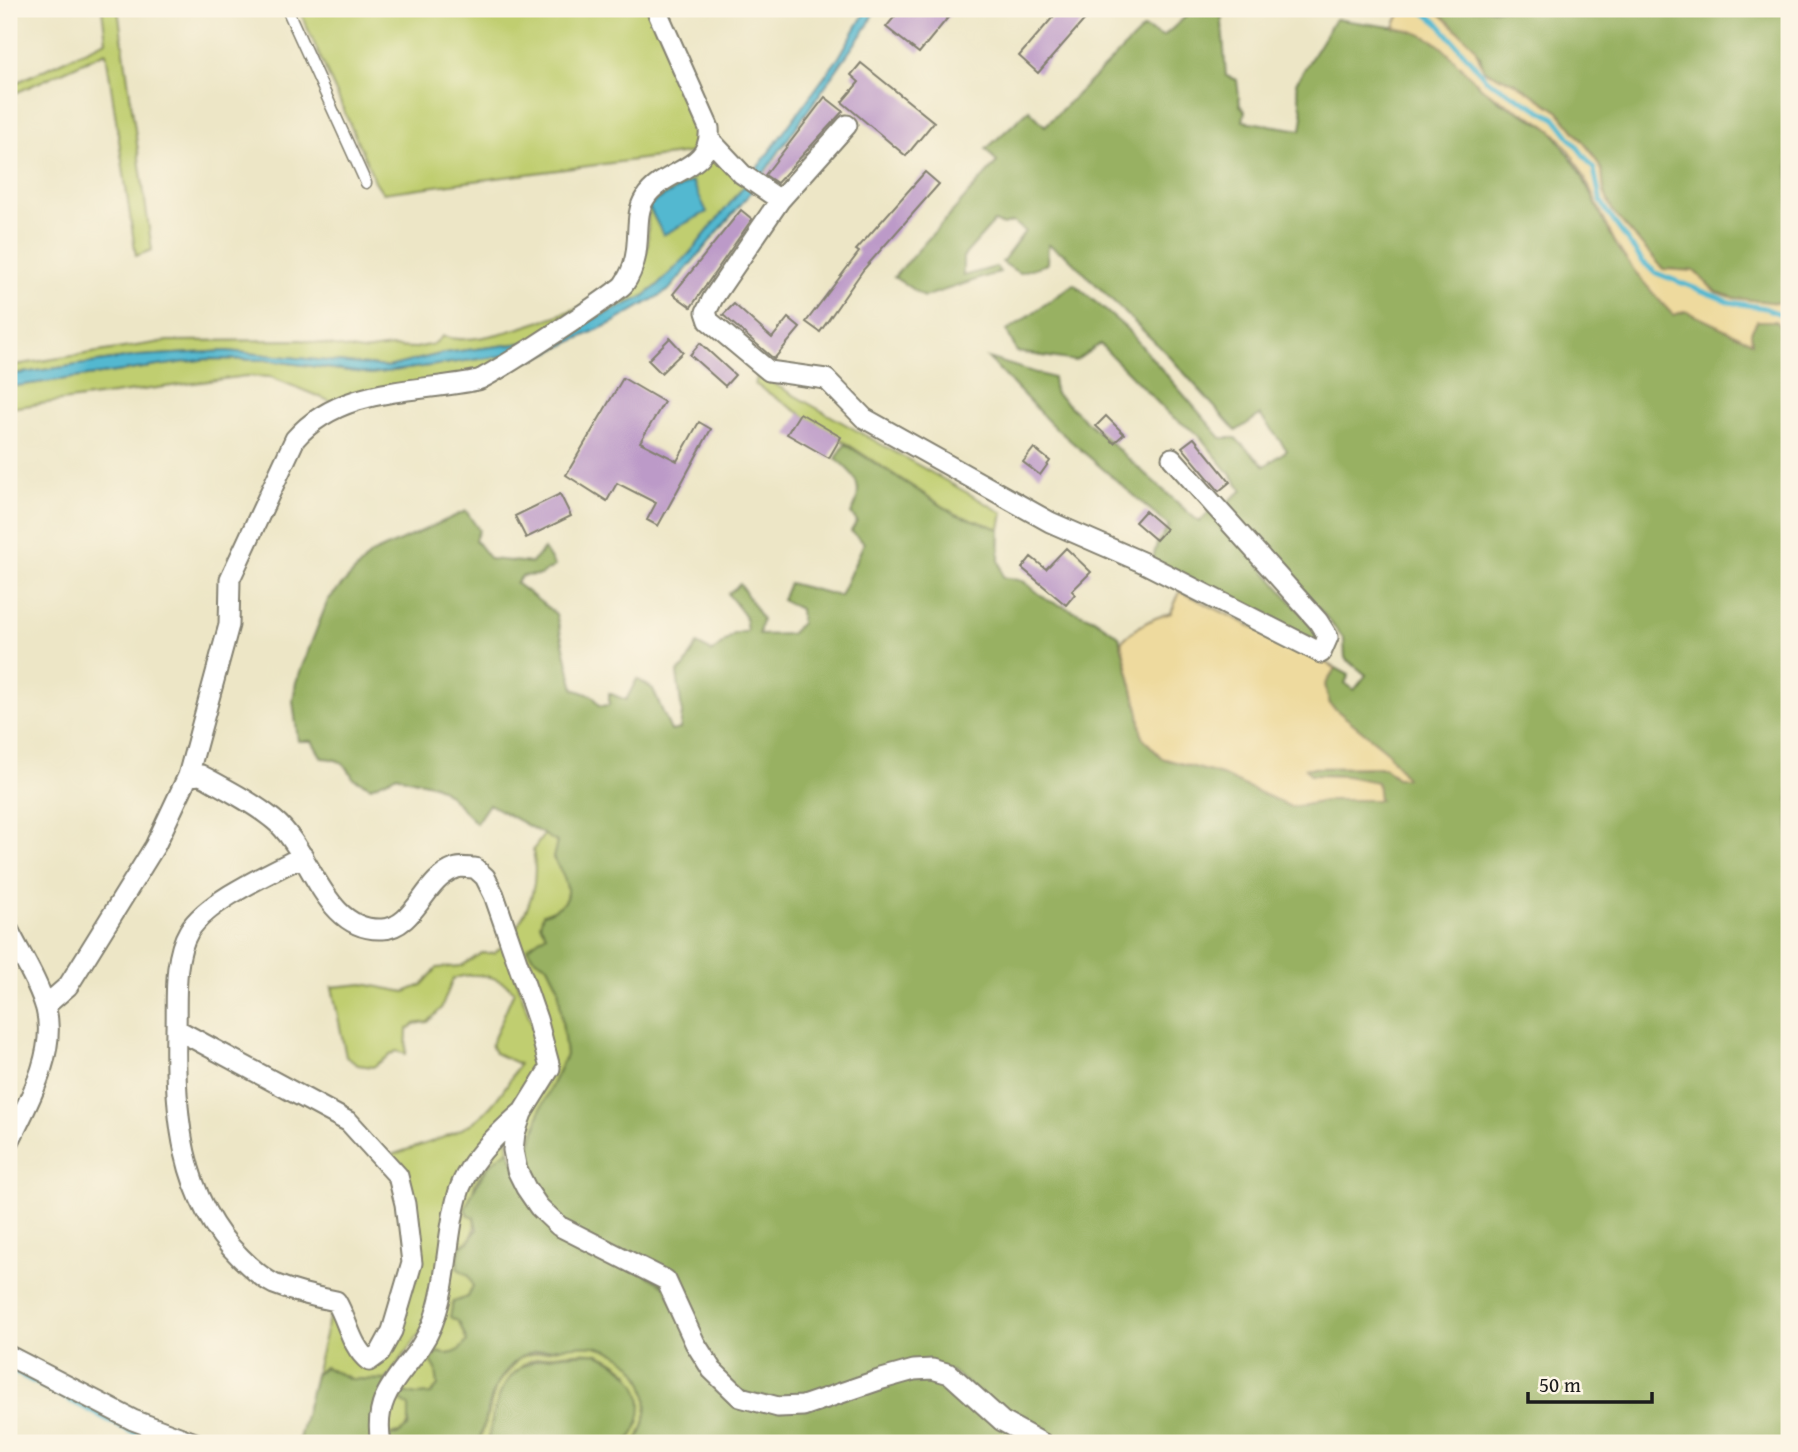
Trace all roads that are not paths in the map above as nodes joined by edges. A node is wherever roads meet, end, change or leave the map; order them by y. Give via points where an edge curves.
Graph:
1 (287, 9) edge
2 (656, 9) edge
3 (847, 125) dead end
4 (710, 141) junction
5 (366, 183) dead end
6 (773, 196) junction
7 (1172, 458) dead end
8 (188, 776) junction
9 (303, 856) junction
10 (9, 931) edge
11 (45, 1006) junction
12 (176, 1029) junction
13 (522, 1113) junction
14 (9, 1142) edge
15 (9, 1356) edge
16 (195, 1443) edge
17 (381, 1443) edge
18 (1042, 1443) edge

1 - 5 lane
2 - 4 street via 709,128
3 - 6 street
4 - 6 street via 741,174
4 - 8 street via 703,156 645,197 633,269 623,286 602,304 481,379 365,397 310,422 295,439 230,579 229,625
6 - 7 street via 713,298 706,312 709,321 769,371 826,379 864,418 1050,522 1144,563 1321,653 1328,637 1318,621
8 - 9 street via 201,775 275,820
8 - 11 street via 155,846 78,970
9 - 12 street via 207,911 189,931 180,956
9 - 13 street via 337,910 365,928 392,928 455,868 475,868 485,877 550,1068
10 - 11 street
11 - 14 street via 50,1029 46,1048
12 - 12 street via 178,1109 185,1153 194,1188 208,1216 227,1244 273,1283 336,1301 358,1352 369,1361 380,1353 392,1331 412,1262 398,1176 349,1122
13 - 17 street via 494,1137 457,1195 432,1324 422,1344 390,1382 377,1425
13 - 18 street via 513,1150 517,1170 539,1207 559,1226 666,1280 712,1370 740,1396 778,1407 803,1406 882,1379 932,1369 950,1374 1002,1421
15 - 16 street via 133,1420

